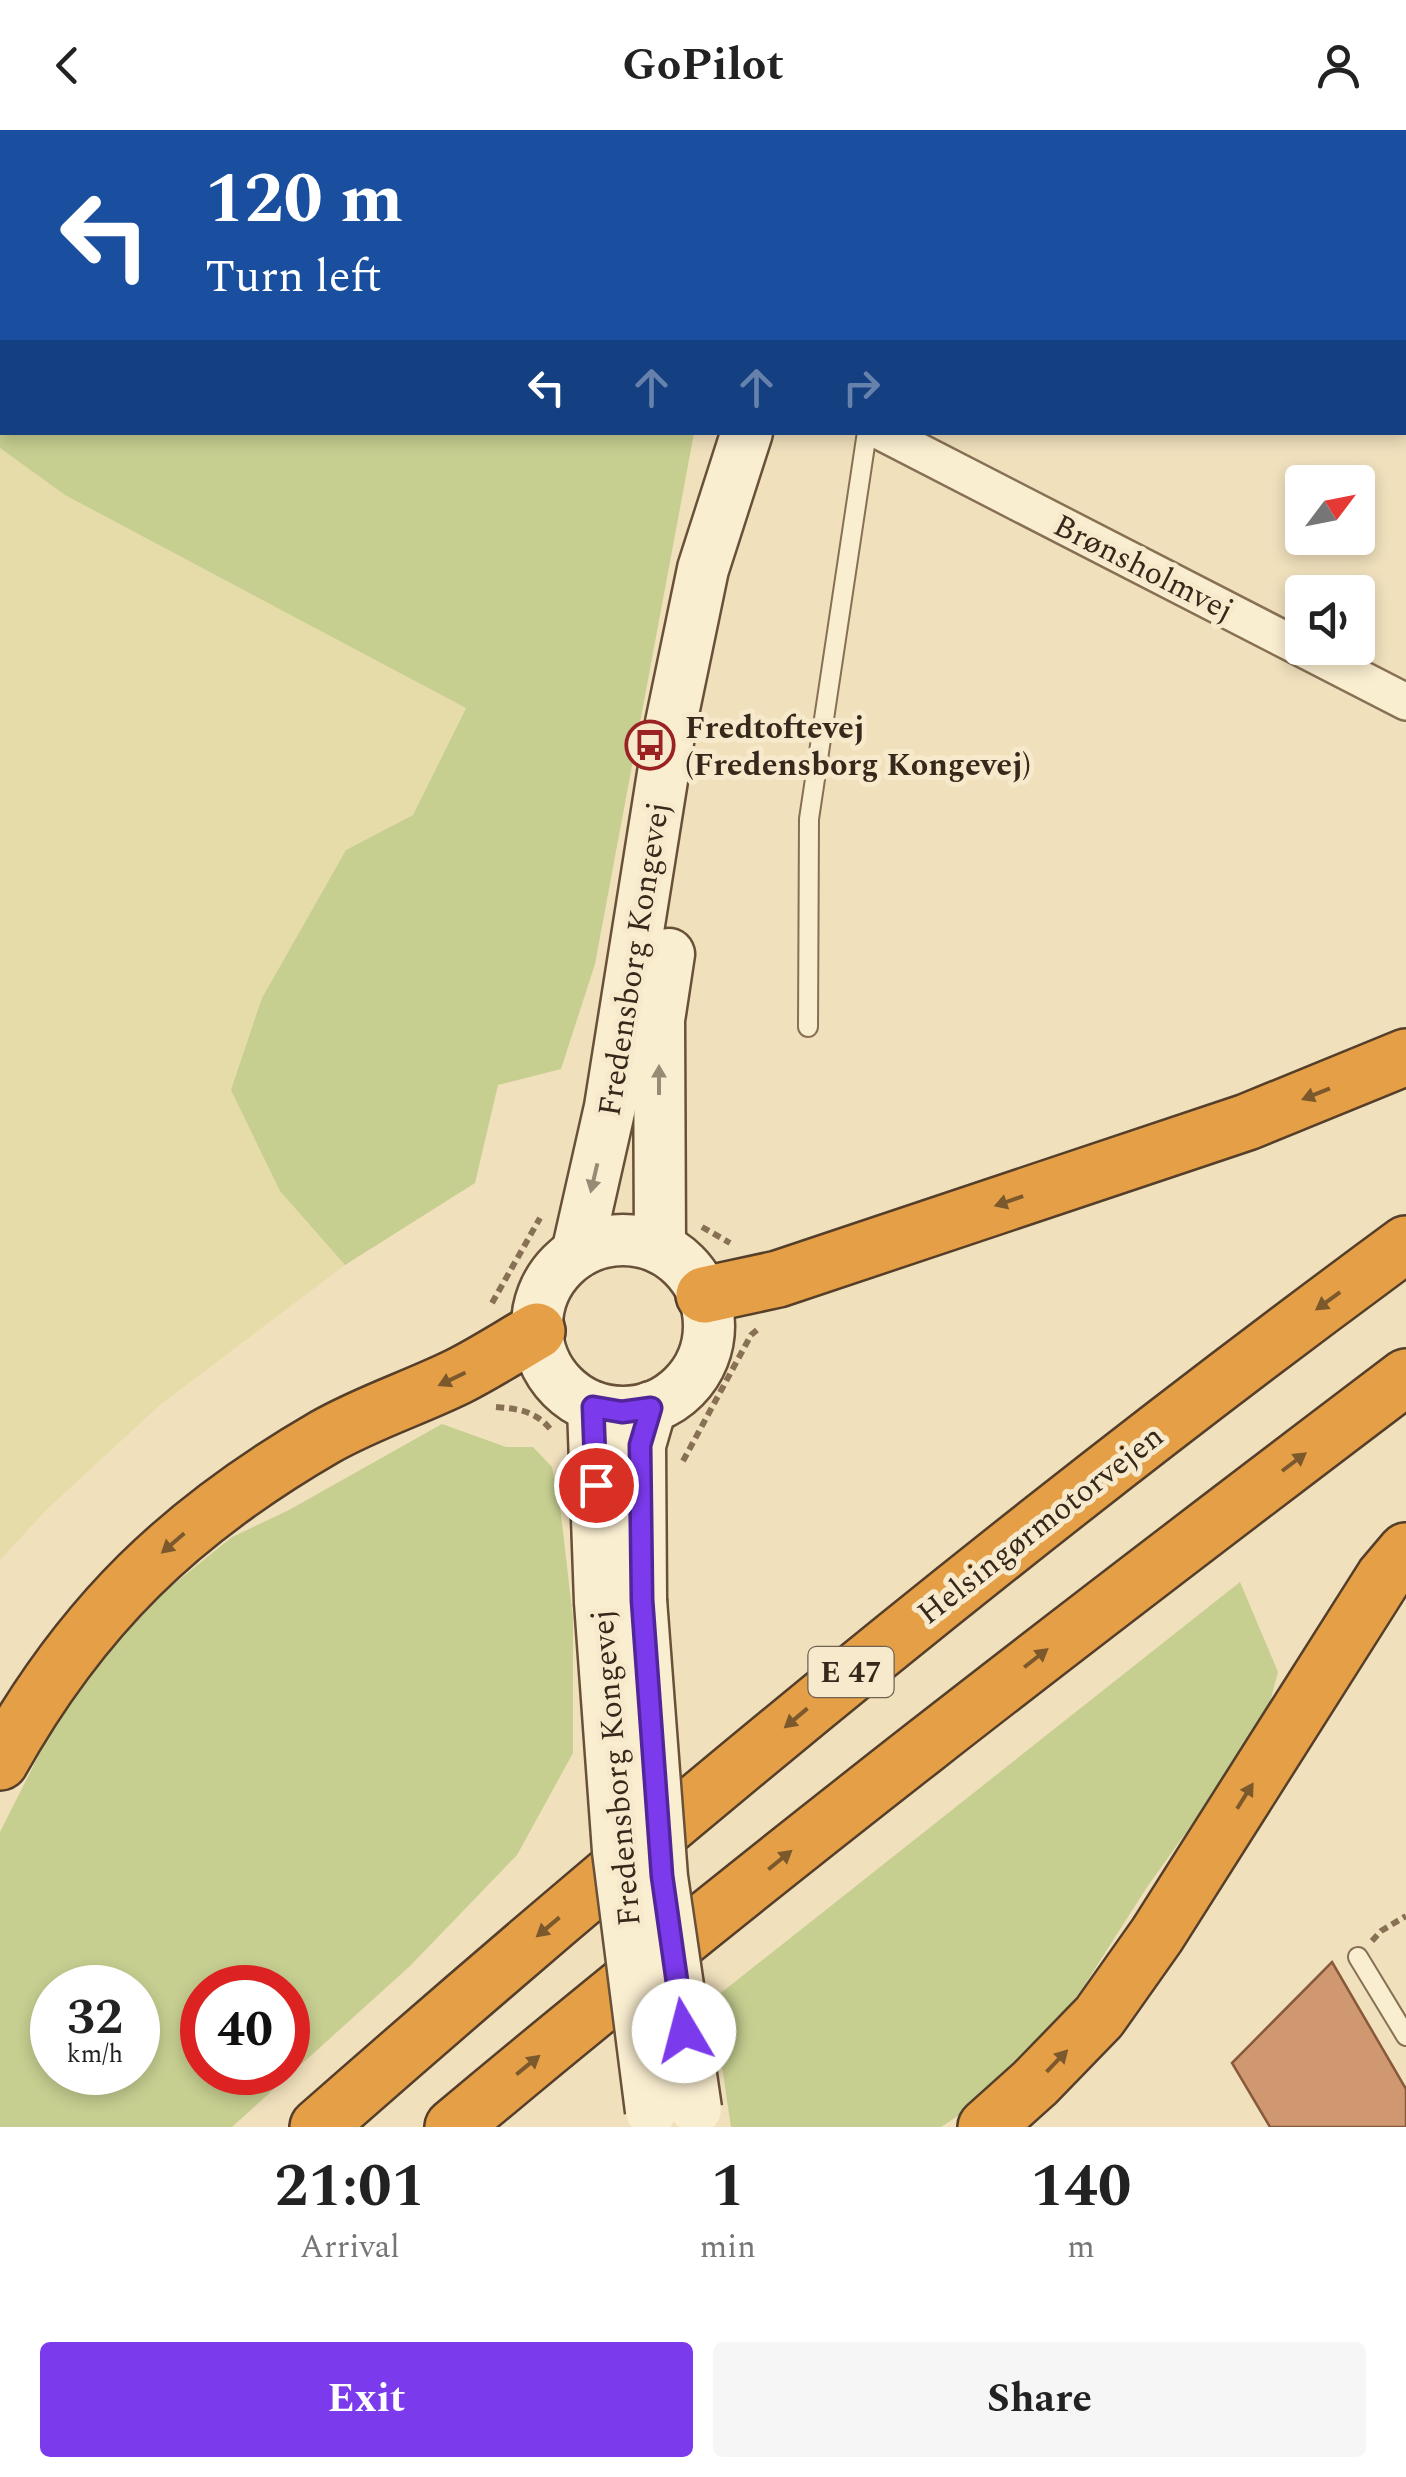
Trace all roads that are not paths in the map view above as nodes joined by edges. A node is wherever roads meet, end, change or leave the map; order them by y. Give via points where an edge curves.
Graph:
1 (746, 435) edge
2 (755, 435) edge
3 (867, 435) edge
4 (887, 435) edge
5 (1406, 702) edge
6 (808, 1028) dead end
7 (1406, 1057) edge
8 (1406, 1244) edge
9 (660, 1248) junction
10 (577, 1253) junction
11 (704, 1295) junction
12 (537, 1331) junction
13 (1406, 1377) edge
14 (593, 1407) junction
15 (651, 1408) junction
16 (1406, 1551) edge
17 (621, 1601) junction
18 (0, 1762) edge
19 (1358, 1957) road end
20 (1406, 2036) edge
21 (675, 2118) edge
22 (318, 2127) edge
23 (453, 2127) edge
24 (986, 2127) edge

1 -> 10 street, Fredensborg Kongevej via 703,569 671,723 610,1107
9 -> 2 street, Fredensborg Kongevej via 660,1020
3 - 6 lane via 809,819
4 - 5 street, Brønsholmvej
7 -> 11 highway via 1247,1122 778,1279
8 -> 22 highway, Helsingørmotorvejen / E 47 via 905,1629
9 - 10 street via 632,1240
9 - 11 street
10 - 12 street via 546,1286
11 - 15 street via 706,1350 675,1395
12 - 14 street via 554,1377
12 -> 18 highway via 460,1376 329,1435 174,1540 47,1681
23 -> 13 highway via 794,1848
14 - 15 street
14 - 17 street, Fredensborg Kongevej
15 - 17 street, Fredensborg Kongevej via 640,1445
24 -> 16 highway via 1099,2017
17 - 21 street, Fredensborg Kongevej, bridge via 662,1876
19 - 20 lane

